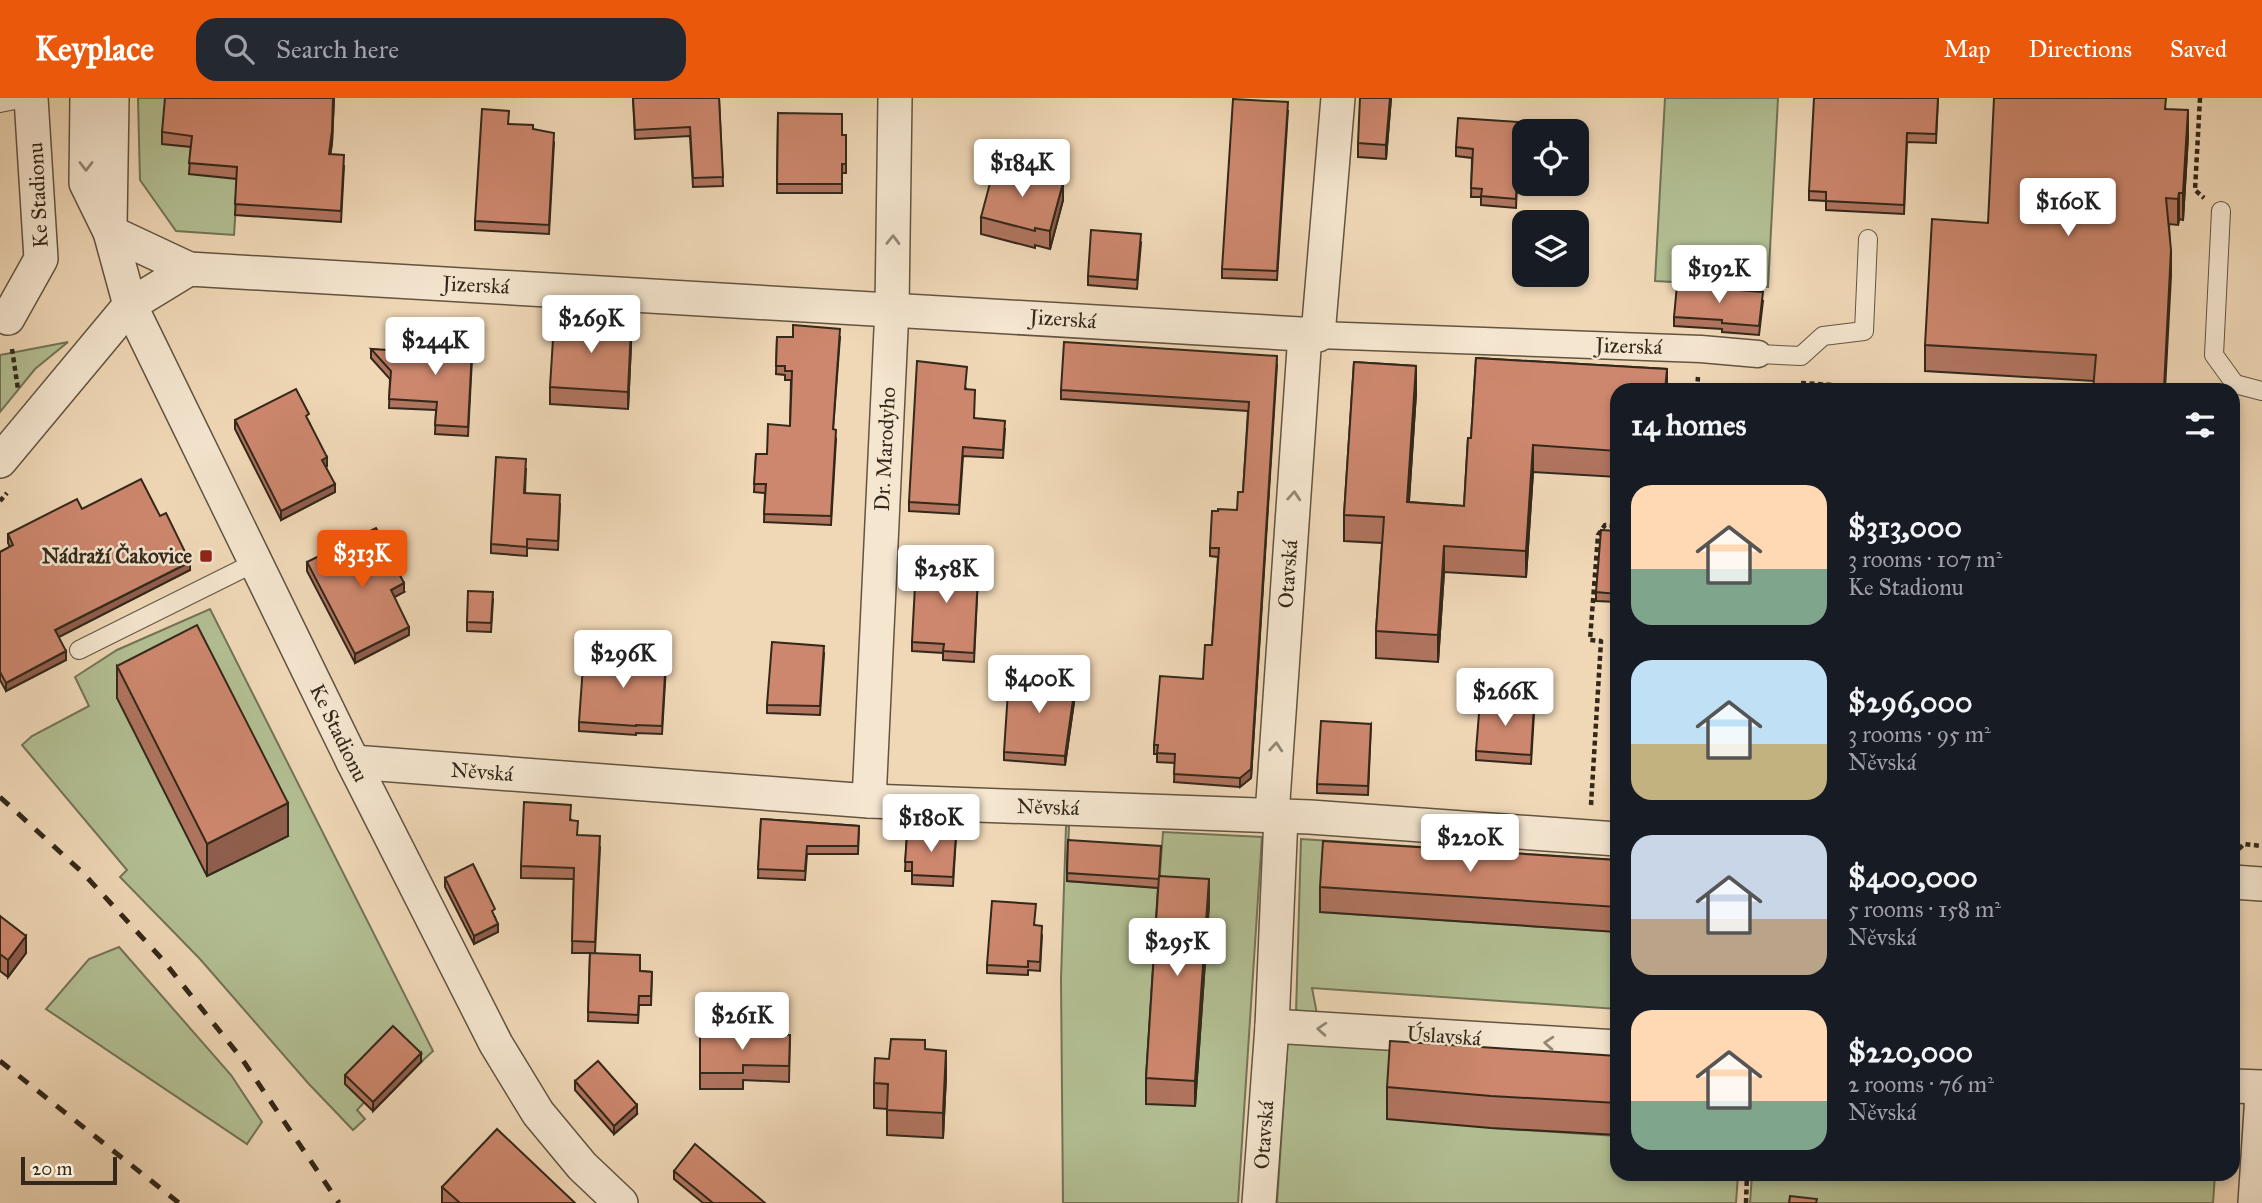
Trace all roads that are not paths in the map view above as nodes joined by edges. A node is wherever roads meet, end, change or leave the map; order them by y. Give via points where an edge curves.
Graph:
1 (25, 98) edge
2 (31, 98) edge
3 (87, 98) edge
4 (112, 98) edge
5 (895, 98) edge
6 (1338, 98) edge
7 (0, 103) edge
8 (2221, 211) road end
9 (110, 232) junction
10 (1868, 239) dead end
11 (189, 269) junction
12 (130, 305) junction
13 (892, 308) junction
14 (4, 319) edge
15 (1312, 334) junction
16 (1758, 354) joint
17 (2234, 383) edge
18 (2240, 385) edge
19 (2262, 391) edge
20 (0, 461) edge
21 (256, 562) junction
22 (79, 650) dead end
23 (353, 762) junction
24 (869, 801) junction
25 (1276, 815) junction
26 (1610, 839) edge
27 (2240, 882) edge
28 (2262, 884) edge
29 (1272, 1026) junction
30 (1610, 1047) edge
31 (2240, 1086) edge
32 (2262, 1087) edge
33 (2262, 1095) edge
34 (621, 1203) edge
35 (1259, 1203) edge
36 (2255, 1203) edge

1 - 7 lane
2 - 14 street, Ke Stadionu via 41,259
3 -> 9 street, Ke Stadionu via 86,183
4 - 9 street, Ke Stadionu
13 -> 5 street, Dr. Marodyho
6 - 15 street, Otavská
8 - 17 lane via 2214,355
9 - 11 street, Jizerská
9 - 12 street, Ke Stadionu
10 - 16 lane via 1864,331 1823,336 1801,356
11 - 12 street
11 - 13 street, Jizerská
12 - 20 street
12 - 21 street, Ke Stadionu
13 - 15 street, Jizerská
13 - 24 street, Dr. Marodyho
15 - 16 street, Jizerská
25 -> 15 street, Otavská
18 - 19 lane
21 - 22 lane
21 - 23 street, Ke Stadionu
23 - 24 street, Něvská
23 - 34 street, Ke Stadionu via 496,1044 538,1113 582,1166
24 - 25 street, Něvská
25 - 26 street, Něvská
25 - 29 street, Otavská
27 - 28 street
30 -> 29 street, Úslavská
29 - 35 street, Otavská
31 - 32 street
33 - 36 street

